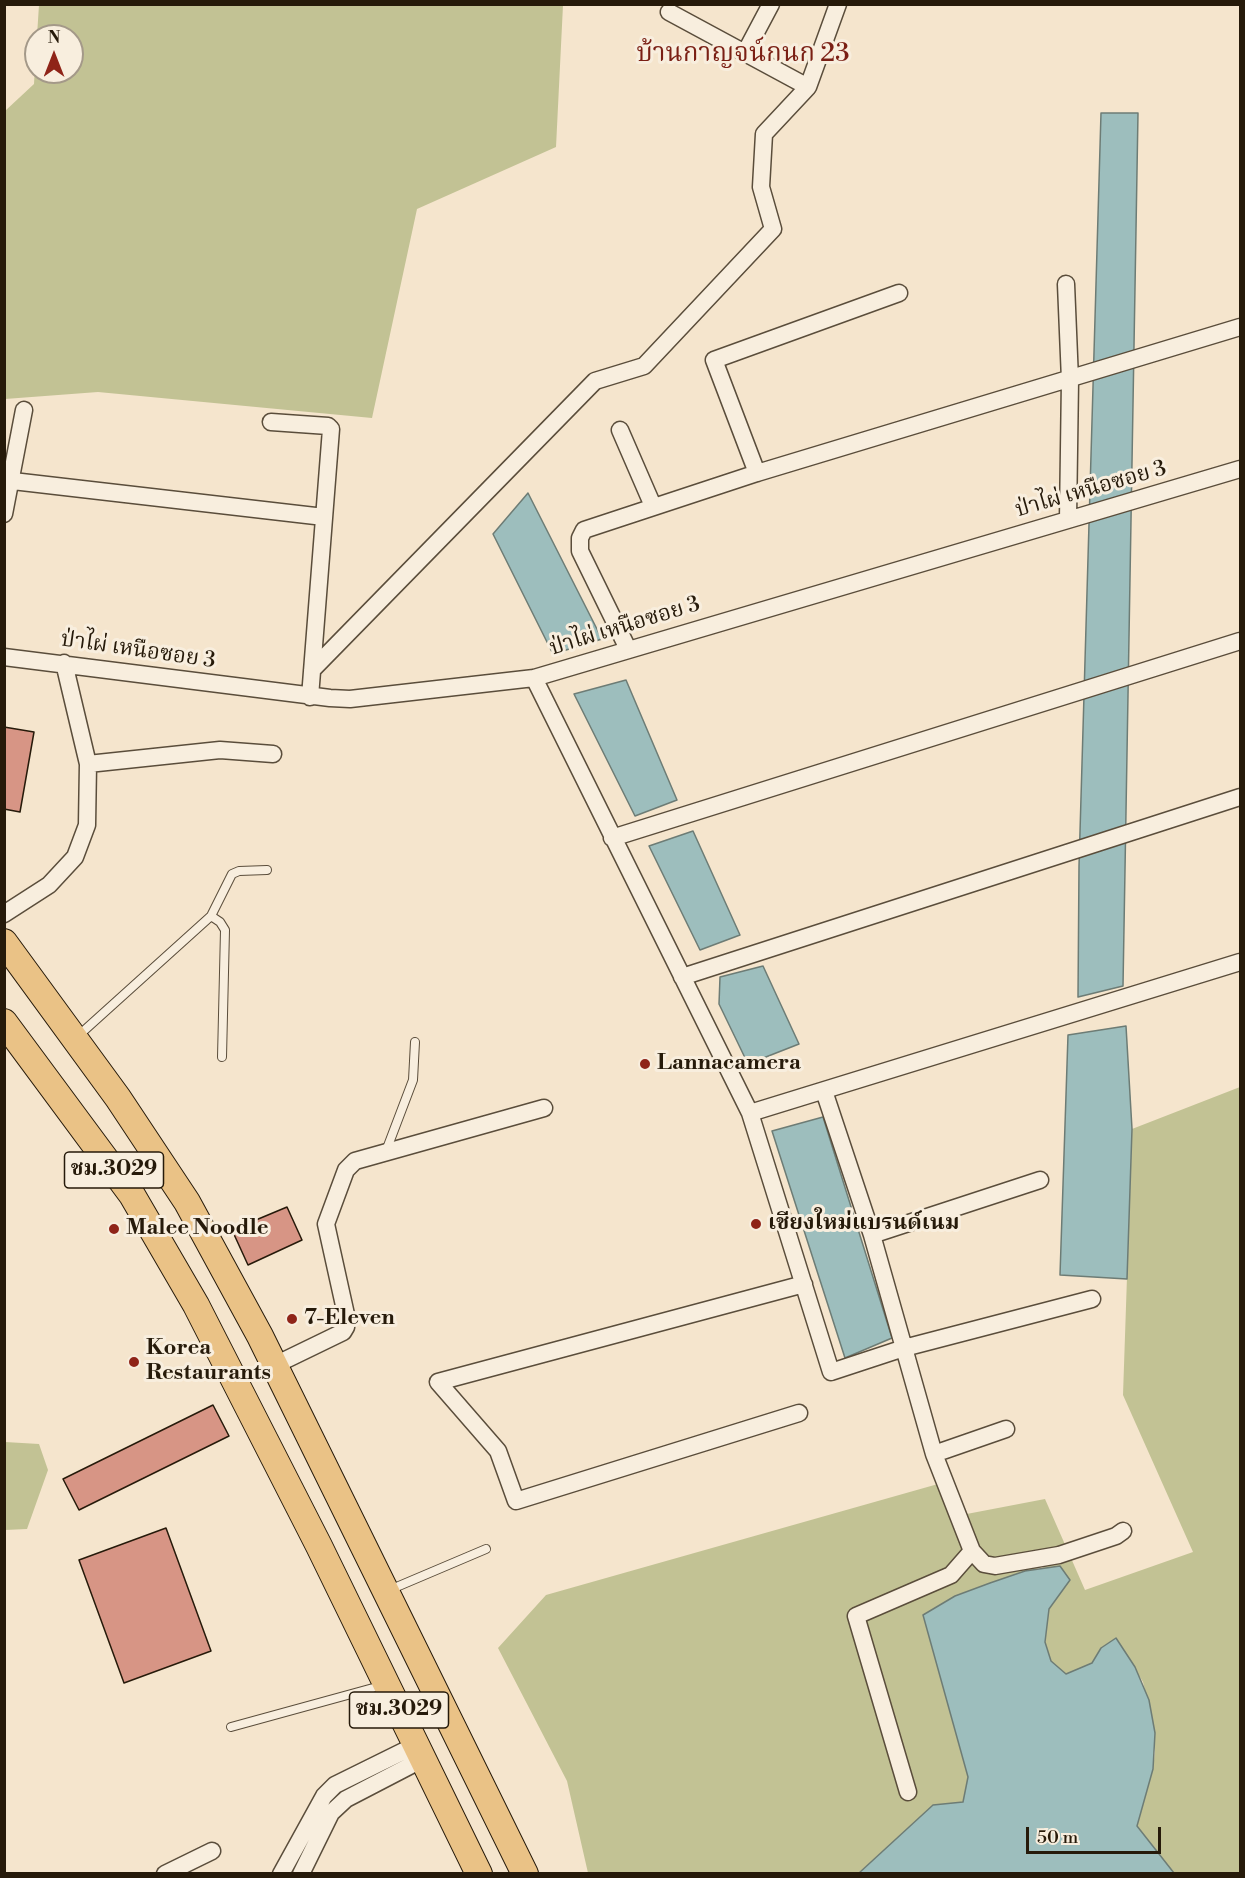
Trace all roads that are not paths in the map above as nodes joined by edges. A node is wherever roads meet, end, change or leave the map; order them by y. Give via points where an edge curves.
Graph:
1 (771, 4) edge
2 (838, 4) edge
3 (669, 12) dead end
4 (745, 53) junction
5 (808, 87) junction
6 (1066, 284) dead end
7 (899, 293) dead end
8 (1240, 327) edge
9 (1070, 380) junction
10 (24, 410) dead end
11 (271, 422) dead end
12 (620, 430) dead end
13 (1240, 469) edge
14 (757, 472) junction
15 (8, 480) edge
16 (653, 506) junction
17 (4, 514) edge
18 (324, 517) junction
19 (1068, 519) junction
20 (1240, 641) edge
21 (628, 649) junction
22 (4, 657) edge
23 (64, 663) junction
24 (312, 670) junction
25 (534, 678) junction
26 (310, 698) junction
27 (273, 754) dead end
28 (88, 764) junction
29 (1240, 797) edge
30 (612, 838) junction
31 (267, 870) dead end
32 (4, 914) edge
33 (211, 915) junction
34 (4, 942) edge
35 (1240, 962) edge
36 (682, 976) junction
37 (4, 1023) edge
38 (75, 1038) junction
39 (415, 1042) dead end
40 (222, 1057) dead end
41 (824, 1091) junction
42 (544, 1108) dead end
43 (750, 1113) junction
44 (385, 1152) junction
45 (1040, 1180) dead end
46 (872, 1235) junction
47 (804, 1284) junction
48 (1092, 1299) dead end
49 (904, 1348) junction
50 (274, 1365) junction
51 (799, 1413) dead end
52 (1006, 1429) dead end
53 (934, 1454) junction
54 (1124, 1531) dead end
55 (486, 1549) dead end
56 (972, 1551) junction
57 (386, 1591) junction
58 (387, 1684) junction
59 (231, 1727) dead end
60 (420, 1752) junction
61 (908, 1792) dead end
62 (212, 1851) dead end
63 (165, 1874) edge
64 (281, 1874) edge
65 (301, 1874) edge
66 (479, 1874) edge
67 (525, 1874) edge

1 - 4 street
2 - 5 street
3 - 4 street
4 - 5 street
5 - 24 street via 764,134 761,187 773,229 644,366 595,381
6 - 9 street
7 - 14 street via 714,360
8 - 9 street
9 - 14 street
9 - 19 street
10 - 15 street
11 - 18 street via 331,429
12 - 16 street
13 - 19 street, ป่าไผ่ เหนือซอย 3
14 - 16 street
15 - 17 street
15 - 18 street
16 - 21 street via 584,530 580,538 580,551
18 - 24 street
19 - 21 street, ป่าไผ่ เหนือซอย 3
20 - 30 street
21 - 25 street, ป่าไผ่ เหนือซอย 3
22 - 23 street, ป่าไผ่ เหนือซอย 3
23 - 26 street, ป่าไผ่ เหนือซอย 3
23 - 28 street
24 - 26 street
25 - 26 street, ป่าไผ่ เหนือซอย 3 via 350,699
25 - 30 street
27 - 28 street via 220,750
28 - 32 street via 87,825 75,858 49,885
29 - 36 street
30 - 36 street
31 - 33 lane via 232,874
33 - 38 lane
33 - 40 lane via 225,930
34 - 38 main road, ชม.3029
35 - 41 street
36 - 43 street
37 - 58 main road, ชม.3029 via 132,1195 196,1305
38 - 50 main road, ชม.3029 via 187,1202
39 - 44 lane via 413,1080
41 - 43 street
41 - 46 street
42 - 44 street
43 - 47 street
44 - 50 street via 355,1161 346,1170 328,1214 326,1224 346,1327 343,1332
45 - 46 street
46 - 49 street
47 - 49 street via 831,1372
47 - 51 street via 438,1382 498,1451 516,1501
48 - 49 street
49 - 53 street
50 - 57 main road, ชม.3029
52 - 53 street
53 - 56 street
54 - 56 street via 1059,1555 995,1566 984,1564
55 - 57 lane
56 - 61 street via 951,1575 856,1616
57 - 67 main road, ชม.3029
58 - 59 lane
58 - 60 main road, ชม.3029
60 - 64 street via 335,1785 324,1796
60 - 65 street via 346,1799 331,1814
60 - 66 main road, ชม.3029
62 - 63 street

